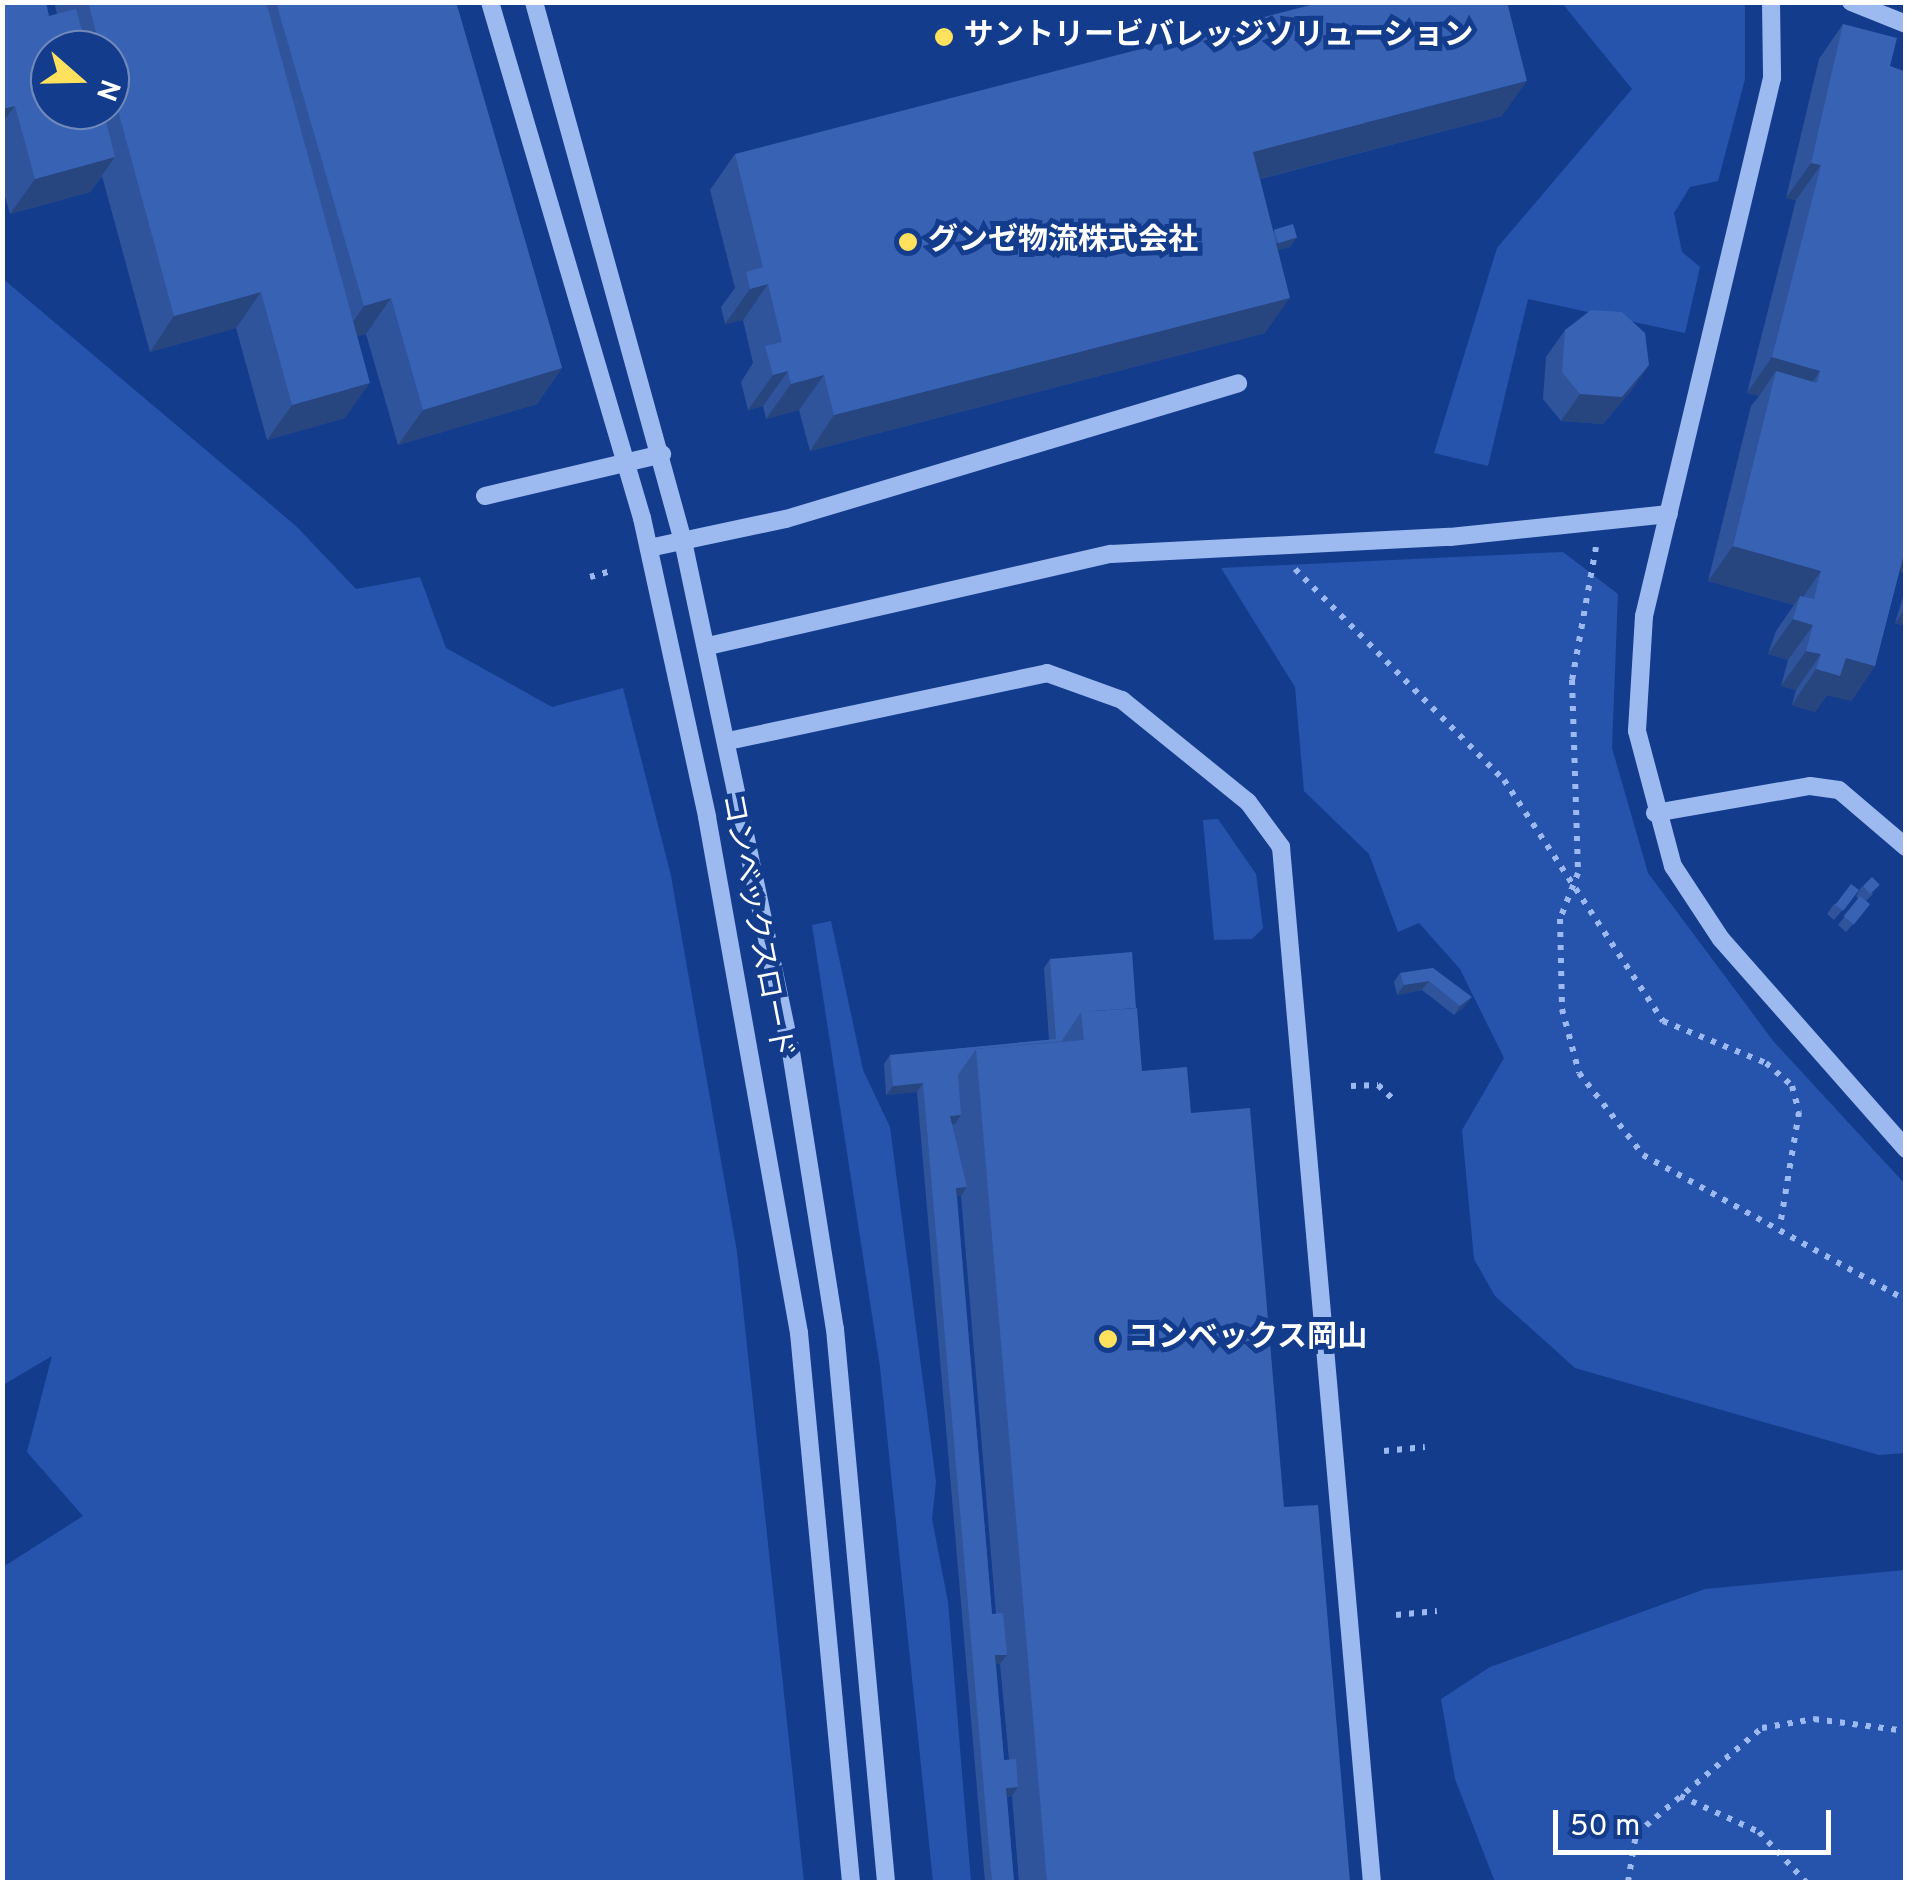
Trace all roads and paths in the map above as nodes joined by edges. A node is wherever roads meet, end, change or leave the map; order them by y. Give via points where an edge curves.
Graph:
1 (490, 2) edge
2 (534, 2) edge
3 (1771, 2) edge
4 (1851, 2) edge
5 (1906, 24) edge
6 (1238, 383) dead end
7 (662, 454) junction
8 (626, 463) junction
9 (485, 496) dead end
10 (1669, 514) junction
11 (1600, 521) junction
12 (684, 541) junction
13 (1292, 544) junction
14 (649, 548) junction
15 (614, 570) dead end
16 (590, 577) dead end
17 (708, 646) junction
18 (728, 741) junction
19 (1655, 813) junction
20 (1906, 847) edge
21 (1572, 886) junction
22 (1350, 1086) dead end
23 (1396, 1101) dead end
24 (1906, 1149) edge
25 (1780, 1225) junction
26 (1906, 1300) edge
27 (1426, 1446) dead end
28 (1384, 1451) dead end
29 (1437, 1611) dead end
30 (1396, 1616) dead end
31 (1906, 1731) edge
32 (1680, 1796) junction
33 (851, 1882) edge
34 (886, 1882) edge
35 (1372, 1882) edge
36 (1628, 1882) edge
37 (1806, 1882) edge

1 - 8 street, コンベックスロード
2 - 7 street, コンベックスロード
3 - 10 street via 1772,78
4 - 5 street
6 - 12 street via 786,519
7 - 8 street
7 - 12 street, コンベックスロード
8 - 9 street
8 - 14 street, コンベックスロード
10 - 11 street
10 - 19 street via 1636,684
11 - 13 street
11 - 21 path via 1572,680
12 - 14 street
12 - 17 street, コンベックスロード
13 - 17 street via 1112,554
13 - 21 path via 1313,594 1504,780
14 - 33 street, コンベックスロード via 799,1333
15 - 16 path
17 - 18 street, コンベックスロード
18 - 34 street, コンベックスロード via 835,1329
18 - 35 street via 1047,673 1122,700 1248,802 1280,847
19 - 20 street via 1810,786 1839,790
19 - 24 street via 1673,866 1720,940
21 - 25 path via 1560,919 1562,1009 1579,1073 1644,1155
21 - 25 path via 1663,1021 1766,1063 1792,1086 1799,1112
22 - 23 path via 1378,1084
25 - 26 path
27 - 28 path
29 - 30 path
31 - 32 path via 1779,1723
32 - 36 path via 1628,1845
32 - 37 path via 1759,1832

